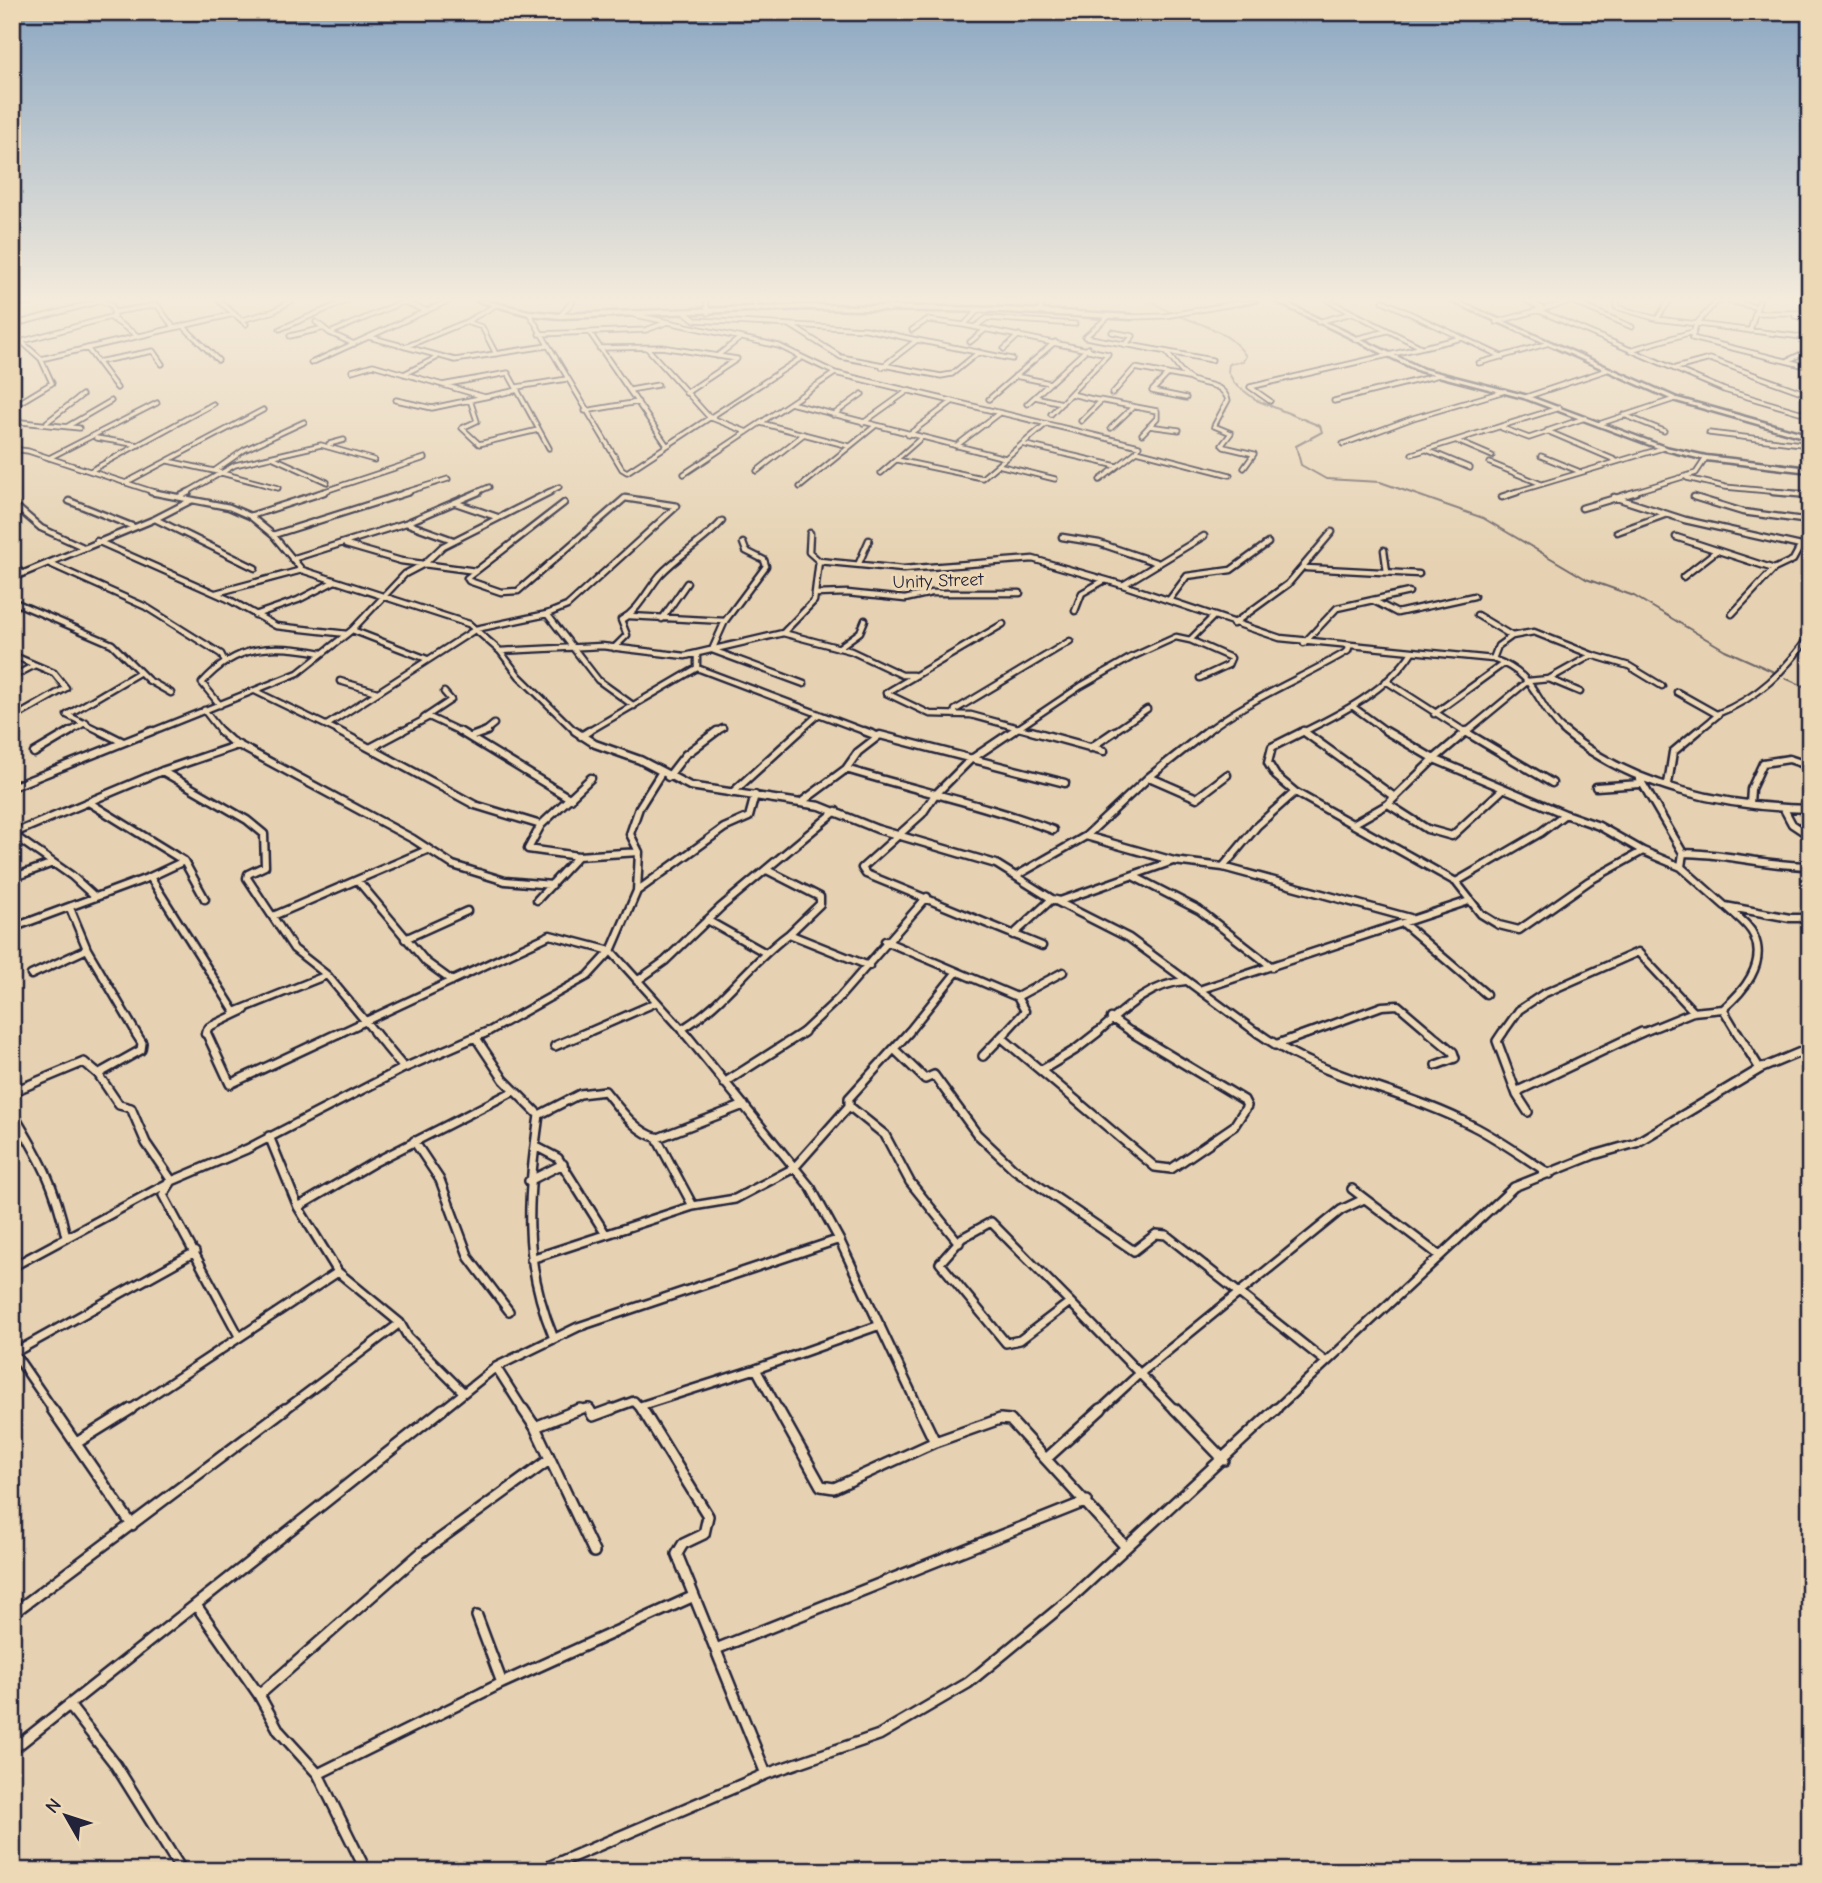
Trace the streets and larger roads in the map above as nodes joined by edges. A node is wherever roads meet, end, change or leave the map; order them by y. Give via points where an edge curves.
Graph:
1 (42, 389) edge
2 (456, 389) edge
3 (517, 389) joint
4 (573, 389) edge
5 (636, 389) edge
6 (682, 389) edge
7 (693, 389) edge
8 (753, 389) edge
9 (811, 389) edge
10 (904, 389) edge
11 (1000, 389) edge
12 (1044, 389) edge
13 (1077, 389) edge
14 (1117, 389) edge
15 (1154, 389) edge
16 (1222, 389) edge
17 (1253, 389) edge
18 (1383, 389) edge
19 (1496, 389) edge
20 (1550, 389) edge
21 (1651, 389) edge
22 (1721, 389) edge
23 (1793, 389) edge
24 (629, 390) joint
25 (909, 390) junction
26 (1505, 391) junction
27 (686, 393) junction
28 (862, 394) dead end
29 (1072, 394) junction
30 (1112, 394) dead end
31 (82, 395) dead end
32 (1810, 395) edge
33 (485, 397) junction
34 (1035, 397) junction
35 (1526, 397) junction
36 (1186, 398) dead end
37 (989, 399) dead end
38 (1675, 399) junction
39 (396, 400) dead end
40 (470, 400) junction
41 (1099, 400) junction
42 (111, 401) dead end
43 (953, 401) junction
44 (1270, 401) dead end
45 (1334, 401) dead end
46 (638, 402) junction
47 (157, 403) dead end
48 (790, 403) junction
49 (1062, 403) junction
50 (213, 404) dead end
51 (1027, 404) dead end
52 (12, 407) edge
53 (1133, 407) junction
54 (1559, 408) junction
55 (263, 410) dead end
56 (585, 411) junction
57 (999, 413) junction
58 (1051, 414) dead end
59 (833, 415) junction
60 (1624, 415) junction
61 (1810, 415) edge
62 (709, 417) junction
63 (1585, 418) junction
64 (12, 421) edge
65 (1081, 421) dead end
66 (47, 422) junction
67 (304, 422) dead end
68 (761, 423) junction
69 (863, 423) junction
70 (1046, 424) junction
71 (1599, 424) junction
72 (68, 426) junction
73 (875, 426) junction
74 (1149, 426) junction
75 (79, 428) dead end
76 (1111, 428) dead end
77 (1502, 428) junction
78 (538, 430) junction
79 (1179, 430) dead end
80 (1664, 431) dead end
81 (747, 432) junction
82 (1547, 432) junction
83 (1709, 433) dead end
84 (804, 434) junction
85 (908, 435) junction
86 (1142, 435) dead end
87 (1810, 437) edge
88 (94, 438) junction
89 (921, 438) junction
90 (344, 440) dead end
91 (1457, 441) junction
92 (327, 444) junction
93 (666, 444) junction
94 (1022, 444) junction
95 (1343, 444) dead end
96 (139, 445) junction
97 (1810, 445) edge
98 (849, 446) junction
99 (956, 446) junction
100 (1663, 447) junction
101 (549, 448) dead end
102 (12, 449) edge
103 (1427, 450) junction
104 (1137, 451) junction
105 (1412, 454) dead end
106 (270, 456) junction
107 (1492, 456) dead end
108 (1541, 456) dead end
109 (1706, 457) junction
110 (50, 458) junction
111 (1005, 458) junction
112 (374, 460) dead end
113 (897, 460) junction
114 (169, 461) junction
115 (1616, 461) junction
116 (409, 463) dead end
117 (1490, 463) dead end
118 (998, 465) junction
119 (1117, 466) junction
120 (1244, 468) dead end
121 (1470, 468) dead end
122 (1810, 470) edge
123 (90, 471) junction
124 (214, 471) junction
125 (757, 471) dead end
126 (1580, 471) junction
127 (222, 473) junction
128 (881, 473) dead end
129 (684, 474) dead end
130 (1230, 475) dead end
131 (1685, 477) junction
132 (1055, 479) dead end
133 (448, 480) dead end
134 (1100, 480) dead end
135 (127, 482) junction
136 (327, 482) dead end
137 (1539, 483) junction
138 (489, 487) dead end
139 (559, 487) dead end
140 (800, 487) dead end
141 (278, 488) dead end
142 (1810, 495) edge
143 (179, 497) junction
144 (1502, 497) dead end
145 (1694, 497) dead end
146 (1614, 498) junction
147 (193, 499) junction
148 (68, 501) dead end
149 (12, 503) edge
150 (456, 503) junction
151 (564, 503) dead end
152 (1582, 508) dead end
153 (1667, 514) junction
154 (250, 516) junction
155 (500, 516) junction
156 (155, 519) junction
157 (722, 521) dead end
158 (1810, 521) edge
159 (406, 523) junction
160 (134, 527) junction
161 (1332, 532) dead end
162 (1617, 532) dead end
163 (810, 533) dead end
164 (273, 535) junction
165 (1204, 536) dead end
166 (1062, 537) dead end
167 (1676, 537) dead end
168 (458, 538) junction
169 (869, 540) dead end
170 (97, 541) junction
171 (743, 542) dead end
172 (1268, 543) dead end
173 (344, 544) junction
174 (83, 547) junction
175 (1800, 547) junction
176 (1810, 548) edge
177 (1384, 550) dead end
178 (1715, 552) junction
179 (292, 559) junction
180 (819, 561) junction
181 (48, 563) junction
182 (859, 563) junction
183 (1158, 563) junction
184 (424, 564) junction
185 (12, 566) edge
186 (255, 568) dead end
187 (1306, 568) junction
188 (1774, 569) junction
189 (302, 570) junction
190 (476, 571) junction
191 (1387, 572) junction
192 (22, 573) junction
193 (1419, 574) dead end
194 (12, 578) edge
195 (1683, 578) dead end
196 (1105, 580) junction
197 (335, 581) junction
198 (687, 583) dead end
199 (1122, 584) junction
200 (1409, 592) dead end
201 (214, 593) junction
202 (1020, 593) dead end
203 (383, 594) junction
204 (816, 594) junction
205 (1474, 596) dead end
206 (1169, 600) junction
207 (1372, 600) junction
208 (12, 601) edge
209 (1074, 611) dead end
210 (547, 614) junction
211 (1732, 614) dead end
212 (255, 615) junction
213 (1478, 615) dead end
214 (629, 616) junction
215 (1213, 617) junction
216 (662, 620) junction
217 (865, 620) dead end
218 (725, 621) junction
219 (1003, 624) dead end
220 (1233, 624) junction
221 (476, 629) junction
222 (350, 632) junction
223 (783, 633) junction
224 (1810, 635) edge
225 (1512, 636) junction
226 (1190, 640) junction
227 (1070, 641) dead end
228 (1304, 643) junction
229 (1349, 647) junction
230 (614, 648) junction
231 (838, 648) junction
232 (575, 649) junction
233 (712, 650) junction
234 (500, 651) junction
235 (1412, 652) junction
236 (322, 653) junction
237 (12, 655) edge
238 (697, 655) junction
239 (1592, 655) junction
240 (427, 659) junction
241 (1493, 659) junction
242 (225, 662) junction
243 (1503, 664) junction
244 (35, 666) junction
245 (697, 668) junction
246 (140, 672) junction
247 (913, 675) junction
248 (12, 677) edge
249 (1200, 678) dead end
250 (1549, 679) junction
251 (340, 681) dead end
252 (1387, 681) junction
253 (1528, 681) junction
254 (804, 684) dead end
255 (1661, 686) dead end
256 (255, 691) junction
257 (377, 692) junction
258 (444, 692) dead end
259 (1580, 692) dead end
260 (1677, 692) dead end
261 (171, 693) dead end
262 (220, 705) junction
263 (634, 706) junction
264 (1352, 706) junction
265 (1147, 709) dead end
266 (204, 710) junction
267 (819, 714) junction
268 (1434, 714) junction
269 (1717, 714) junction
270 (954, 715) junction
271 (12, 719) edge
272 (86, 722) junction
273 (416, 722) junction
274 (494, 724) dead end
275 (327, 725) junction
276 (1018, 727) junction
277 (723, 728) dead end
278 (1466, 729) junction
279 (1303, 731) junction
280 (581, 736) junction
281 (877, 736) junction
282 (471, 737) junction
283 (231, 741) junction
284 (123, 742) junction
285 (240, 745) junction
286 (370, 748) junction
287 (1090, 748) junction
288 (222, 749) junction
289 (1104, 751) dead end
290 (34, 753) dead end
291 (1433, 759) junction
292 (970, 760) junction
293 (1810, 766) edge
294 (846, 769) junction
295 (162, 771) junction
296 (664, 775) junction
297 (1227, 775) dead end
298 (1638, 776) junction
299 (1149, 777) junction
300 (591, 778) dead end
301 (1065, 783) dead end
302 (1552, 783) dead end
303 (1640, 784) junction
304 (1668, 784) junction
305 (12, 787) edge
306 (1596, 788) dead end
307 (1502, 790) junction
308 (1295, 792) junction
309 (732, 793) junction
310 (755, 795) junction
311 (934, 796) junction
312 (1393, 796) junction
313 (571, 799) junction
314 (803, 801) junction
315 (90, 803) junction
316 (1388, 804) junction
317 (1750, 804) junction
318 (1784, 809) junction
319 (1810, 810) edge
320 (836, 811) junction
321 (1565, 814) junction
322 (1353, 824) junction
323 (541, 825) junction
324 (1053, 830) dead end
325 (898, 835) junction
326 (1086, 836) junction
327 (1810, 836) edge
328 (427, 850) junction
329 (1643, 851) junction
330 (639, 852) junction
331 (1683, 853) junction
332 (578, 856) junction
333 (184, 861) junction
334 (1174, 861) junction
335 (54, 863) junction
336 (1810, 866) edge
337 (1223, 867) junction
338 (1681, 867) junction
339 (767, 870) junction
340 (1016, 876) junction
341 (1133, 876) junction
342 (150, 877) junction
343 (12, 878) edge
344 (359, 882) junction
345 (1456, 882) junction
346 (552, 885) junction
347 (637, 891) junction
348 (95, 897) junction
349 (926, 897) junction
350 (205, 899) dead end
351 (1052, 899) junction
352 (537, 901) dead end
353 (1466, 902) junction
354 (1726, 906) junction
355 (70, 908) junction
356 (467, 911) dead end
357 (273, 916) junction
358 (1410, 918) junction
359 (1810, 918) edge
360 (708, 920) junction
361 (1404, 924) junction
362 (12, 928) edge
363 (789, 934) junction
364 (1013, 935) junction
365 (405, 939) junction
366 (885, 942) junction
367 (1042, 946) dead end
368 (87, 950) junction
369 (611, 951) junction
370 (764, 952) junction
371 (869, 966) junction
372 (1272, 967) junction
373 (1063, 972) dead end
374 (956, 973) junction
375 (31, 975) dead end
376 (327, 975) junction
377 (1178, 977) junction
378 (452, 981) junction
379 (637, 981) junction
380 (1202, 989) junction
381 (1486, 994) dead end
382 (1017, 997) junction
383 (655, 1003) junction
384 (1723, 1009) junction
385 (245, 1010) junction
386 (1694, 1012) junction
387 (1111, 1018) junction
388 (365, 1022) junction
389 (682, 1029) junction
390 (1001, 1037) junction
391 (476, 1038) junction
392 (1275, 1045) junction
393 (555, 1046) dead end
394 (1810, 1048) edge
395 (894, 1049) junction
396 (983, 1056) dead end
397 (1436, 1065) dead end
398 (404, 1068) junction
399 (1760, 1069) junction
400 (1042, 1070) junction
401 (98, 1074) junction
402 (12, 1076) edge
403 (724, 1083) junction
404 (15, 1090) edge
405 (514, 1091) junction
406 (1517, 1096) junction
407 (744, 1105) junction
408 (849, 1106) junction
409 (12, 1112) edge
410 (1528, 1112) dead end
411 (539, 1115) junction
412 (269, 1136) junction
413 (656, 1137) junction
414 (415, 1141) junction
415 (535, 1146) junction
416 (562, 1164) junction
417 (794, 1168) junction
418 (1550, 1174) junction
419 (172, 1181) junction
420 (529, 1181) junction
421 (1352, 1189) dead end
422 (1364, 1199) junction
423 (693, 1206) junction
424 (298, 1207) junction
425 (605, 1233) junction
426 (66, 1237) junction
427 (837, 1240) junction
428 (959, 1243) junction
429 (195, 1252) junction
430 (1440, 1256) junction
431 (531, 1259) junction
432 (12, 1267) edge
433 (338, 1272) junction
434 (1240, 1294) junction
435 (1071, 1303) junction
436 (509, 1311) dead end
437 (400, 1323) junction
438 (880, 1325) junction
439 (239, 1336) junction
440 (553, 1336) junction
441 (13, 1354) edge
442 (1326, 1362) junction
443 (496, 1367) junction
444 (756, 1369) junction
445 (1138, 1375) junction
446 (462, 1391) junction
447 (640, 1406) junction
448 (535, 1427) junction
449 (78, 1442) junction
450 (935, 1442) junction
451 (1046, 1459) junction
452 (549, 1460) junction
453 (1224, 1460) junction
454 (1087, 1501) junction
455 (132, 1525) junction
456 (1125, 1546) junction
457 (594, 1552) dead end
458 (692, 1597) junction
459 (196, 1605) junction
460 (12, 1614) edge
461 (477, 1616) dead end
462 (716, 1649) junction
463 (502, 1683) junction
464 (259, 1695) junction
465 (69, 1705) junction
466 (12, 1749) edge
467 (318, 1774) junction
468 (766, 1774) junction
469 (182, 1871) edge
470 (366, 1871) edge
471 (539, 1871) edge

1 - 52 street
2 - 33 street
3 - 33 street
3 - 78 street
4 - 56 street
5 - 24 street
6 - 27 street
7 - 27 street
8 - 62 street
9 - 48 street
10 - 25 street
11 - 37 street
12 - 34 street
13 - 29 street
14 - 30 street
15 - 36 street
16 - 120 street via 1229,397 1214,426 1231,433 1224,447 1254,454
17 - 44 street
18 - 45 street
19 - 26 street
20 - 35 street
21 - 38 street
22 - 61 street
23 - 32 street
24 - 46 street
25 - 43 street
25 - 69 street
26 - 35 street
26 - 95 street
27 - 62 street
28 - 59 street
29 - 41 street
29 - 49 street
31 - 66 street
33 - 40 street
34 - 49 street
34 - 51 street
35 - 54 street
38 - 60 street
38 - 87 street
39 - 40 street via 432,408
40 - 78 street via 477,421 462,428 480,444
41 - 53 street
41 - 65 street
42 - 72 street
43 - 57 street
43 - 85 street
46 - 56 street
46 - 93 street
47 - 88 street
48 - 59 street
48 - 68 street
49 - 58 street
50 - 96 street
53 - 74 street via 1158,412
53 - 76 street
54 - 63 street
54 - 77 street
55 - 114 street
56 - 93 street via 627,472
57 - 70 street
57 - 99 street
59 - 69 street
60 - 71 street
60 - 80 street
62 - 81 street
62 - 93 street
63 - 71 street
63 - 82 street
64 - 66 street
66 - 72 street
67 - 124 street via 244,450
68 - 81 street
68 - 84 street
69 - 73 street
70 - 94 street
70 - 104 street via 1137,444
71 - 100 street
72 - 75 street
73 - 85 street
73 - 98 street
74 - 79 street
74 - 86 street
77 - 82 street via 1529,438
77 - 91 street
78 - 101 street
81 - 129 street
82 - 115 street
83 - 97 street
84 - 98 street
84 - 125 street
85 - 89 street
88 - 96 street
88 - 110 street
89 - 99 street
89 - 113 street
90 - 92 street
91 - 103 street
91 - 107 street
92 - 106 street
92 - 112 street
94 - 111 street
94 - 119 street
96 - 123 street
98 - 140 street
99 - 111 street
100 - 109 street
100 - 115 street
102 - 110 street
103 - 105 street
103 - 121 street
104 - 119 street
104 - 130 street
106 - 127 street
106 - 136 street
108 - 126 street
109 - 122 street
109 - 131 street via 1700,470
110 - 123 street
111 - 118 street
113 - 118 street via 978,478
113 - 128 street
114 - 124 street
114 - 135 street
115 - 126 street
116 - 154 street via 425,458
117 - 137 street
118 - 132 street
119 - 134 street
123 - 135 street
124 - 127 street
126 - 137 street
127 - 141 street
127 - 143 street
131 - 142 street via 1725,487
131 - 146 street
133 - 164 street
135 - 143 street
137 - 144 street
138 - 150 street
139 - 155 street
143 - 147 street
145 - 158 street via 1742,512
146 - 152 street
146 - 153 street
147 - 154 street
147 - 156 street
148 - 160 street
149 - 174 street via 41,527
150 - 155 street via 494,518
150 - 159 street
151 - 190 street
153 - 162 street
153 - 175 street
154 - 164 street
155 - 168 street
156 - 160 street
156 - 186 street
157 - 214 street via 660,574
159 - 168 street via 447,539
159 - 173 street
160 - 170 street
161 - 187 street
163 - 180 street via 809,552
164 - 179 street
165 - 183 street
166 - 183 street via 1099,543
167 - 178 street
168 - 184 street
169 - 182 street
170 - 174 street
170 - 201 street
171 - 218 street via 746,551 764,560 766,566
172 - 206 street via 1228,572 1187,576
173 - 179 street
173 - 184 street
174 - 181 street
175 - 176 street
175 - 188 street via 1793,560
177 - 191 street
178 - 188 street
178 - 195 street
179 - 189 street
180 - 182 street
180 - 204 street
181 - 192 street
181 - 242 street via 146,607 221,654
182 - 196 street via 903,569 1033,559
183 - 199 street
184 - 190 street
184 - 203 street
185 - 192 street
187 - 191 street
187 - 220 street via 1260,609
188 - 211 street
189 - 197 street
189 - 201 street
190 - 210 street via 467,579 474,585 518,591 625,498 677,506 572,602
191 - 193 street
192 - 194 street
196 - 199 street
196 - 209 street via 1082,593
197 - 203 street
197 - 212 street
198 - 216 street
199 - 206 street
200 - 207 street
201 - 212 street
202 - 204 street, Unity Street via 931,593 905,599
203 - 221 street
203 - 222 street
204 - 223 street
205 - 207 street via 1397,613
206 - 215 street
207 - 228 street via 1337,608
208 - 246 street via 112,643
210 - 221 street
210 - 232 street
212 - 222 street via 276,626
213 - 225 street
214 - 216 street
214 - 230 street via 620,622 627,635
215 - 220 street
215 - 226 street
216 - 218 street
217 - 231 street via 860,632
218 - 233 street
219 - 247 street
220 - 228 street
221 - 234 street
221 - 240 street
222 - 236 street
222 - 240 street
223 - 231 street
223 - 233 street
224 - 269 street via 1791,663 1761,690 1741,706
225 - 239 street via 1534,632
225 - 241 street via 1498,646
226 - 249 street via 1231,658 1228,665
226 - 276 street via 1163,641
227 - 270 street via 1017,670
228 - 229 street
229 - 235 street
229 - 299 street via 1297,681 1228,715
230 - 232 street
230 - 238 street
231 - 247 street via 902,675
232 - 234 street
232 - 263 street via 600,682
233 - 238 street
233 - 254 street
234 - 280 street via 555,716
235 - 241 street
235 - 252 street
236 - 242 street via 285,646 256,650
236 - 256 street via 298,673
237 - 244 street
238 - 245 street
239 - 250 street
239 - 255 street via 1629,666
240 - 257 street
241 - 243 street
242 - 262 street via 202,683
243 - 253 street
243 - 268 street
244 - 248 street
244 - 271 street via 54,673 66,688
245 - 263 street
245 - 267 street
246 - 261 street
246 - 272 street via 67,714
247 - 270 street via 887,691 888,695 922,711
250 - 253 street
250 - 259 street
251 - 257 street
252 - 264 street
252 - 268 street
253 - 278 street
253 - 298 street via 1559,726 1585,749
256 - 262 street
256 - 275 street
257 - 275 street
258 - 273 street via 451,700
260 - 269 street
262 - 266 street
263 - 280 street
264 - 279 street
264 - 291 street
265 - 287 street
266 - 283 street
266 - 284 street
267 - 281 street
267 - 309 street
268 - 278 street
269 - 304 street via 1673,752
270 - 276 street
272 - 284 street
272 - 290 street
273 - 282 street via 429,718
273 - 286 street
274 - 282 street
275 - 286 street
276 - 287 street
276 - 292 street
277 - 296 street via 704,738
278 - 291 street
278 - 302 street
279 - 308 street via 1279,742 1268,754 1276,775
279 - 312 street
280 - 296 street
281 - 292 street
281 - 294 street
282 - 313 street
283 - 285 street
283 - 288 street
284 - 305 street
285 - 288 street
285 - 328 street
286 - 323 street via 475,805
287 - 289 street
288 - 295 street
291 - 307 street
291 - 312 street
292 - 301 street
292 - 311 street
293 - 317 street via 1789,759 1763,763 1751,789
294 - 311 street
294 - 314 street
295 - 315 street
295 - 357 street via 264,834 265,866 247,878
296 - 309 street via 690,786
296 - 330 street via 639,808 630,834
297 - 299 street via 1197,798
298 - 303 street
298 - 304 street
299 - 326 street
300 - 313 street
303 - 306 street
303 - 331 street
304 - 317 street
307 - 316 street via 1452,836 1415,822
307 - 321 street
308 - 322 street
308 - 337 street via 1257,826
309 - 310 street
310 - 314 street
310 - 347 street via 749,817 724,828
311 - 324 street via 1000,810
311 - 325 street
312 - 316 street
313 - 323 street
314 - 320 street
315 - 333 street
315 - 335 street via 12,834
316 - 322 street
317 - 318 street
318 - 319 street
318 - 327 street via 1793,824
320 - 325 street
320 - 339 street
321 - 329 street
321 - 345 street
322 - 345 street
323 - 332 street via 528,849
325 - 340 street via 976,856
325 - 349 street via 862,871
326 - 334 street
326 - 340 street
328 - 344 street
328 - 346 street via 477,874
329 - 338 street
329 - 353 street via 1589,881 1519,930 1499,926
330 - 332 street
330 - 347 street
331 - 336 street via 1719,853 1782,866
331 - 338 street
332 - 346 street
333 - 342 street
333 - 350 street
334 - 337 street
334 - 341 street
335 - 343 street
335 - 348 street
337 - 358 street
338 - 354 street
339 - 360 street
339 - 363 street via 821,901
340 - 351 street
341 - 351 street via 1060,901
341 - 372 street via 1199,910
342 - 348 street
342 - 385 street via 232,1009
344 - 357 street
344 - 365 street
345 - 353 street
346 - 352 street
347 - 369 street
348 - 355 street
349 - 364 street
349 - 366 street
351 - 364 street
351 - 377 street via 1129,939
353 - 358 street
354 - 359 street
354 - 384 street via 1754,936 1755,962 1744,990
355 - 362 street
355 - 368 street
356 - 365 street
357 - 376 street via 294,949
358 - 361 street
360 - 370 street
360 - 379 street
361 - 372 street
361 - 381 street
363 - 370 street
363 - 371 street
364 - 367 street
365 - 378 street
366 - 371 street
366 - 374 street
368 - 375 street
368 - 401 street via 142,1044 135,1056
369 - 378 street via 551,935
369 - 379 street
369 - 391 street via 588,976
370 - 389 street via 704,1016
371 - 403 street via 805,1031
372 - 380 street
373 - 382 street
374 - 382 street
374 - 395 street
376 - 385 street
376 - 388 street
377 - 380 street
377 - 387 street
378 - 388 street
379 - 383 street
380 - 392 street
382 - 390 street via 1025,1012
383 - 389 street
383 - 393 street
384 - 386 street
384 - 399 street
385 - 388 street via 205,1033 230,1084
386 - 406 street via 1628,1038 1520,1090
386 - 406 street via 1638,952 1543,994 1519,1010 1497,1041
387 - 400 street via 1081,1046
387 - 400 street via 1244,1100 1247,1106 1234,1126 1171,1169 1156,1167
388 - 398 street
389 - 403 street
390 - 396 street
390 - 400 street
391 - 398 street
391 - 405 street
392 - 397 street via 1358,1014 1398,1005 1453,1052 1455,1058
392 - 418 street via 1472,1125
394 - 399 street
395 - 408 street via 849,1098
395 - 434 street via 925,1079 934,1075 977,1134 1014,1169 1134,1251 1156,1234 1166,1235
398 - 412 street
399 - 418 street via 1636,1143
401 - 404 street via 84,1062
401 - 419 street via 119,1105 131,1108 146,1143
402 - 404 street
403 - 407 street
405 - 411 street
405 - 414 street
406 - 410 street
407 - 413 street
407 - 417 street
408 - 417 street
408 - 428 street via 886,1135 910,1182
409 - 426 street via 46,1167
411 - 413 street via 599,1089 640,1129
411 - 415 street
412 - 419 street
412 - 424 street
413 - 423 street
414 - 424 street
414 - 436 street via 440,1180 469,1258
415 - 416 street
415 - 420 street
416 - 420 street
416 - 425 street
417 - 423 street via 735,1199
417 - 427 street via 811,1188
418 - 430 street via 1514,1187
419 - 426 street
419 - 429 street via 163,1195
420 - 431 street
421 - 422 street
422 - 430 street
422 - 434 street via 1340,1210
423 - 425 street
424 - 433 street
425 - 431 street
426 - 432 street
427 - 438 street
427 - 440 street via 783,1262 643,1302
428 - 435 street via 991,1222
428 - 435 street via 940,1263 1006,1343 1020,1340
429 - 439 street
429 - 441 street
430 - 442 street
431 - 440 street via 544,1318
433 - 437 street
433 - 439 street
434 - 442 street
434 - 445 street
435 - 445 street
437 - 446 street via 408,1337
437 - 455 street
438 - 444 street
438 - 450 street
439 - 449 street via 166,1390
440 - 443 street
441 - 449 street
442 - 453 street
443 - 446 street
443 - 448 street
444 - 447 street
444 - 450 street via 817,1481 827,1489
445 - 451 street
445 - 453 street
446 - 459 street
447 - 448 street via 635,1401 593,1416 588,1408 573,1410
447 - 458 street via 708,1516 704,1534 677,1550
448 - 452 street
449 - 455 street
450 - 451 street via 1000,1419 1010,1420
451 - 454 street
452 - 457 street
452 - 464 street via 422,1552
453 - 456 street
454 - 456 street
454 - 462 street
455 - 460 street
456 - 468 street via 1069,1600 968,1683 879,1735
458 - 462 street
458 - 463 street
459 - 464 street
459 - 465 street
461 - 463 street
462 - 468 street
463 - 467 street
464 - 467 street via 279,1731
465 - 466 street
465 - 469 street via 96,1733
467 - 470 street
468 - 471 street

